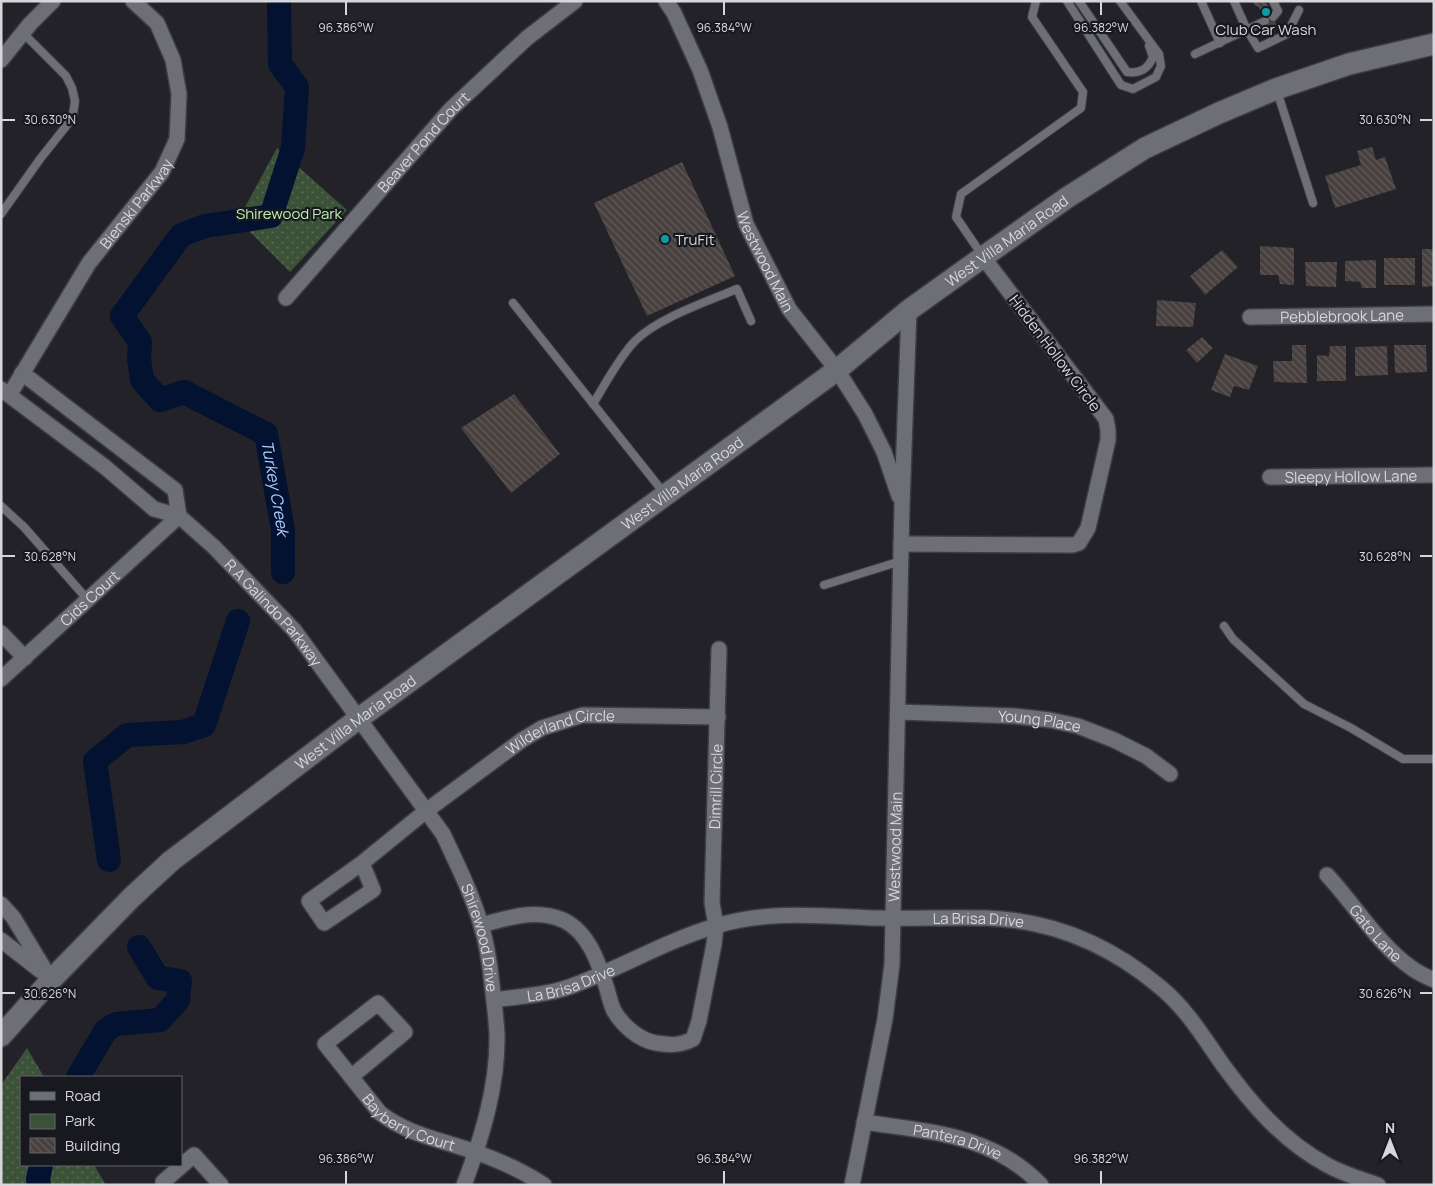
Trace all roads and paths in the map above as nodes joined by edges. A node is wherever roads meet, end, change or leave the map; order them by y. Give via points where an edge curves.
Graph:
1 (53, 1) edge
2 (133, 1) edge
3 (575, 1) edge
4 (666, 1) edge
5 (1036, 1) edge
6 (1067, 1) edge
7 (1079, 1) edge
8 (1120, 1) edge
9 (1201, 1) edge
10 (1234, 1) edge
11 (1273, 1) edge
12 (1299, 10) dead end
13 (1273, 17) dead end
14 (1132, 20) junction
15 (1265, 21) dead end
16 (1247, 30) junction
17 (23, 33) junction
18 (1220, 43) junction
19 (1434, 44) edge
20 (1195, 54) dead end
21 (1, 60) edge
22 (1276, 89) junction
23 (1313, 203) dead end
24 (1, 214) edge
25 (983, 257) junction
26 (286, 298) dead end
27 (513, 303) dead end
28 (908, 310) junction
29 (1434, 314) edge
30 (1250, 317) dead end
31 (752, 320) dead end
32 (837, 370) junction
33 (22, 372) junction
34 (5, 391) edge
35 (593, 404) junction
36 (1434, 475) edge
37 (1270, 477) dead end
38 (665, 495) junction
39 (902, 504) junction
40 (1, 506) edge
41 (179, 516) junction
42 (901, 544) junction
43 (901, 561) junction
44 (824, 585) dead end
45 (87, 599) junction
46 (1224, 626) dead end
47 (1, 633) edge
48 (719, 649) dead end
49 (25, 658) junction
50 (1, 679) edge
51 (898, 712) junction
52 (718, 717) junction
53 (358, 719) junction
54 (1434, 759) edge
55 (1170, 774) dead end
56 (426, 811) junction
57 (362, 863) dead end
58 (1327, 875) dead end
59 (1, 904) edge
60 (894, 918) junction
61 (482, 925) junction
62 (716, 926) junction
63 (1, 940) edge
64 (602, 973) junction
65 (51, 980) junction
66 (1434, 980) edge
67 (494, 1000) junction
68 (1, 1036) edge
69 (351, 1077) junction
70 (864, 1122) junction
71 (476, 1152) junction
72 (182, 1165) edge
73 (181, 1166) edge
74 (162, 1182) dead end
75 (221, 1185) edge
76 (464, 1185) edge
77 (544, 1185) edge
78 (852, 1185) edge
79 (1041, 1185) edge
80 (1378, 1185) edge

1 - 17 street
2 - 33 street, Bienski Parkway via 158,23 173,60 179,94 176,139 162,172 89,263
3 - 26 street, Beaver Pond Court via 527,38 452,109
4 - 32 street, Westwood Main via 700,70 720,127 746,224 790,309
5 - 25 lane via 1032,17 1083,92 1081,108 961,194 956,217
6 - 14 lane via 1121,84 1133,89 1156,77 1162,66 1159,54
7 - 14 lane via 1126,72 1136,73 1148,67 1153,57 1152,50
8 - 14 lane
9 - 18 lane
10 - 16 lane
11 - 13 lane via 1278,11
12 - 16 lane via 1287,34 1258,48
15 - 16 lane
16 - 18 lane
17 - 21 street
17 - 24 lane via 66,76 75,100 73,114 66,125
18 - 20 lane
19 - 22 main road, West Villa Maria Road via 1349,64
22 - 23 lane
22 - 25 main road, West Villa Maria Road via 1146,148
25 - 28 main road, West Villa Maria Road
25 - 42 street, Hidden Hollow Circle via 1106,419 1108,440 1088,528 1079,543 1073,545
27 - 35 lane
28 - 32 main road, West Villa Maria Road
28 - 39 street, Westwood Main
29 - 30 street, Pebblebrook Lane
31 - 35 lane via 736,289 653,326 634,342
32 - 38 main road, West Villa Maria Road
32 - 39 street, Westwood Main via 873,429
33 - 34 street, Bienski Parkway
33 - 41 street via 175,490
34 - 41 street, R A Galindo Parkway via 105,467 154,509
35 - 38 lane
36 - 37 street, Sleepy Hollow Lane
38 - 53 main road, West Villa Maria Road
39 - 42 street, Westwood Main
40 - 45 lane via 24,527
41 - 45 street, Cids Court
41 - 53 street, R A Galindo Parkway via 214,547 294,630
42 - 43 street, Westwood Main
43 - 44 lane
43 - 51 street, Westwood Main
45 - 49 street, Cids Court
46 - 54 lane via 1232,639 1304,704 1403,759
47 - 49 street
48 - 52 street, Dimrill Circle
49 - 50 street, Cids Court
51 - 55 street, Young Place via 1015,716 1078,726 1146,756
51 - 60 street, Westwood Main
52 - 56 street, Wilderland Circle via 606,714 583,715 562,721 522,740
52 - 62 street, Dimrill Circle via 712,903
53 - 56 street, Shirewood Drive
53 - 65 main road, West Villa Maria Road via 171,861
56 - 57 street, Wilderland Circle
56 - 61 street, Shirewood Drive via 443,834
58 - 66 street, Gato Lane via 1397,956
59 - 65 street via 13,917
60 - 62 street, La Brisa Drive via 782,916 748,918
60 - 70 street, Westwood Main via 885,1020
60 - 80 street, La Brisa Drive via 988,918 1028,923 1098,945 1171,995 1245,1095 1297,1146 1328,1166
61 - 64 street, Dimrill Circle via 538,913 564,920 577,928 586,940
61 - 67 street, Shirewood Drive
62 - 64 street, La Brisa Drive
62 - 64 street, Dimrill Circle via 699,1021 693,1039 685,1043 652,1042 637,1035 614,1011
63 - 65 street
64 - 67 street, La Brisa Drive via 576,985 549,992
65 - 68 main road, West Villa Maria Road
67 - 71 street, Shirewood Drive via 497,1035 494,1071 489,1108
69 - 69 street, Bayberry Court via 325,1044 378,1003 405,1032
69 - 71 street, Bayberry Court via 390,1121 413,1133
70 - 78 street, Westwood Main
70 - 79 street, Pantera Drive via 950,1136 981,1145 1006,1156
71 - 76 street, Shirewood Drive
71 - 77 street, Bayberry Court
72 - 75 street via 194,1155
73 - 74 street

